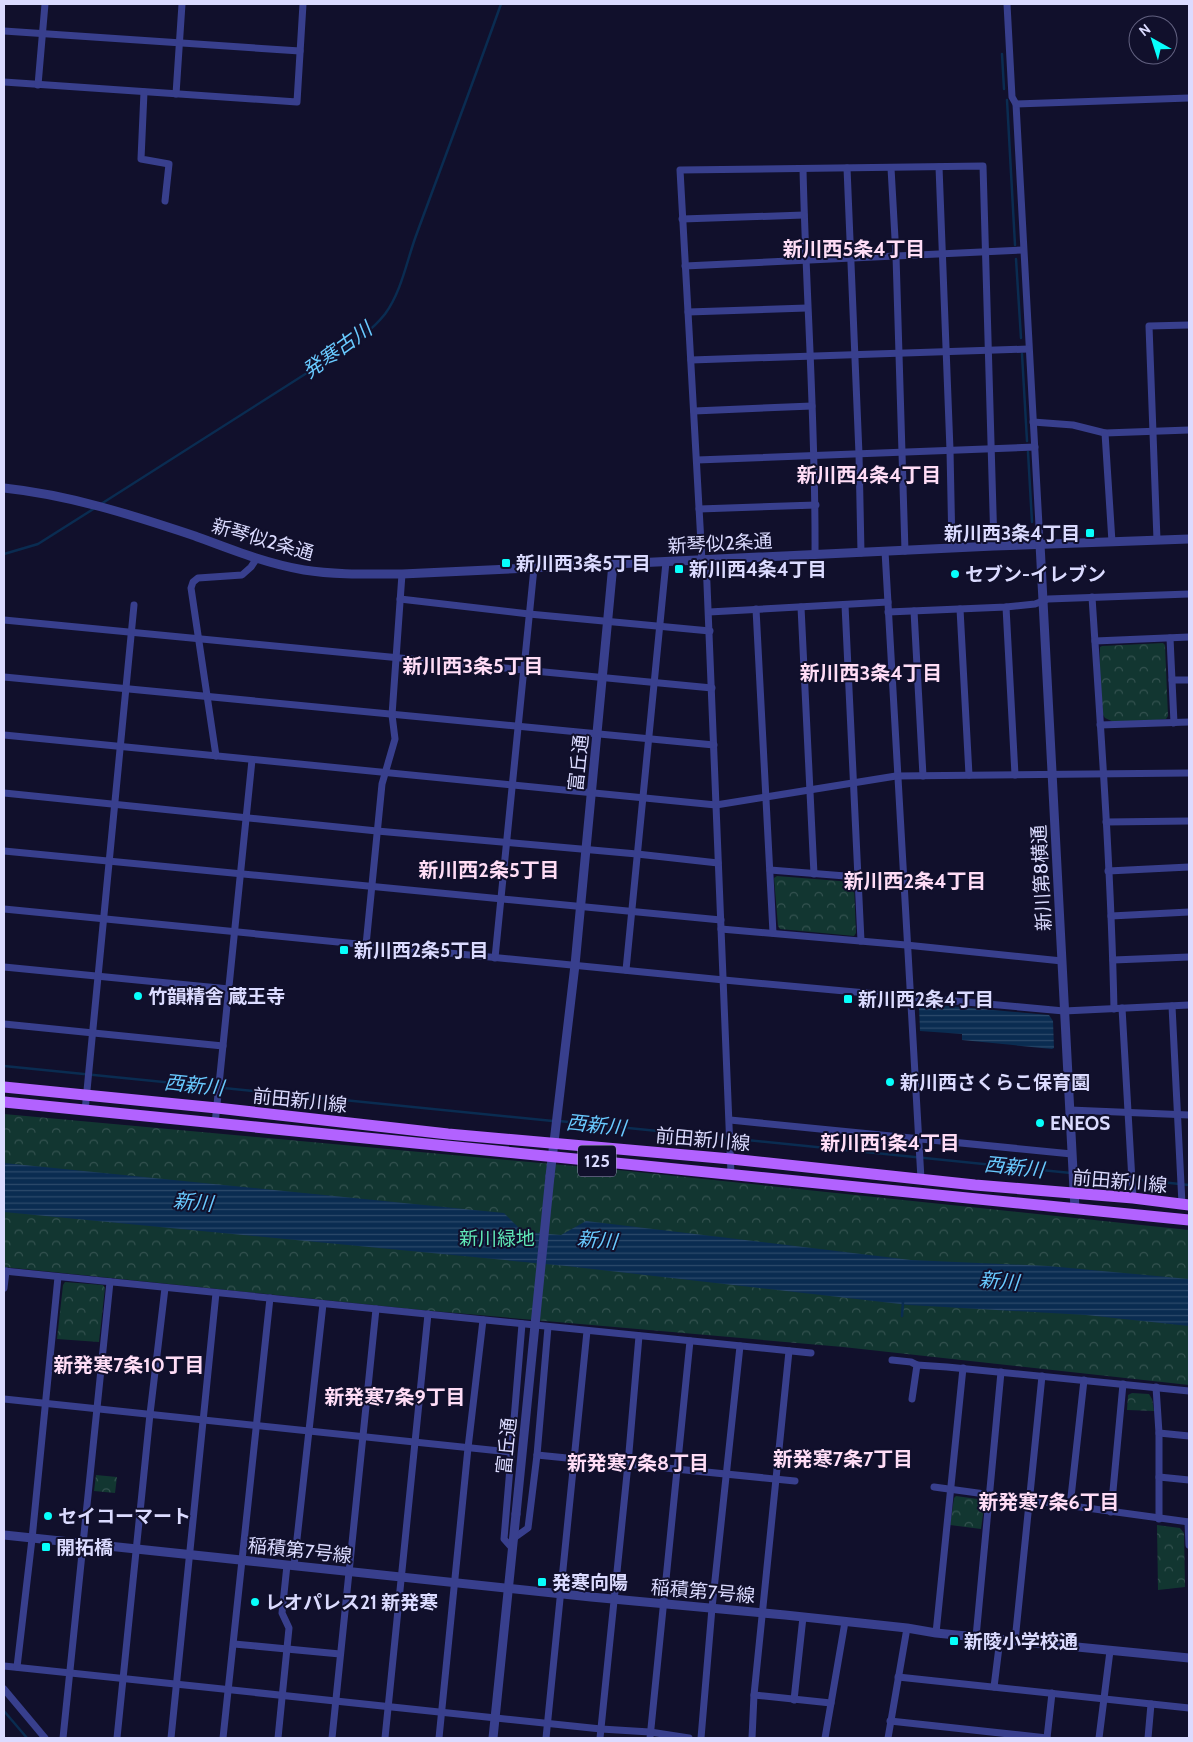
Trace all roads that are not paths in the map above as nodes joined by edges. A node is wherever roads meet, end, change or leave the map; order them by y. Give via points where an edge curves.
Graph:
1 (45, 4) edge
2 (182, 4) edge
3 (303, 4) edge
4 (1007, 4) edge
5 (4, 31) edge
6 (43, 34) junction
7 (179, 42) junction
8 (300, 51) junction
9 (4, 82) edge
10 (38, 85) junction
11 (144, 92) junction
12 (176, 94) junction
13 (1189, 98) edge
14 (1016, 104) junction
15 (939, 167) junction
16 (847, 168) junction
17 (891, 168) junction
18 (802, 169) junction
19 (165, 202) dead end
20 (804, 215) junction
21 (682, 220) junction
22 (1023, 250) junction
23 (985, 252) junction
24 (942, 254) junction
25 (896, 256) junction
26 (852, 258) junction
27 (805, 261) junction
28 (685, 266) junction
29 (807, 308) junction
30 (688, 312) junction
31 (1189, 325) edge
32 (1028, 349) junction
33 (988, 350) junction
34 (946, 351) junction
35 (898, 353) junction
36 (854, 354) junction
37 (810, 356) junction
38 (691, 360) junction
39 (812, 406) junction
40 (694, 411) junction
41 (1033, 422) junction
42 (1189, 430) edge
43 (1153, 431) junction
44 (1105, 433) junction
45 (1035, 447) junction
46 (991, 449) junction
47 (950, 450) junction
48 (903, 452) junction
49 (859, 454) junction
50 (814, 456) junction
51 (697, 460) junction
52 (4, 488) edge
53 (816, 505) junction
54 (699, 509) junction
55 (1189, 539) edge
56 (1157, 540) junction
57 (1112, 542) junction
58 (1040, 544) junction
59 (994, 546) junction
60 (952, 548) junction
61 (905, 550) junction
62 (885, 552) junction
63 (861, 553) junction
64 (815, 555) junction
65 (257, 558) junction
66 (704, 560) junction
67 (666, 562) junction
68 (613, 564) junction
69 (534, 568) junction
70 (402, 574) junction
71 (1189, 594) edge
72 (1092, 597) junction
73 (400, 600) junction
74 (1042, 601) junction
75 (888, 602) junction
76 (134, 605) dead end
77 (845, 605) junction
78 (801, 607) junction
79 (1006, 607) junction
80 (756, 609) junction
81 (960, 609) junction
82 (914, 611) junction
83 (709, 612) junction
84 (888, 612) junction
85 (529, 614) junction
86 (4, 620) edge
87 (608, 620) junction
88 (660, 625) junction
89 (710, 631) junction
90 (132, 632) junction
91 (1189, 637) edge
92 (199, 638) junction
93 (1170, 638) junction
94 (1095, 640) junction
95 (396, 657) junction
96 (524, 669) junction
97 (4, 677) edge
98 (602, 677) junction
99 (1172, 680) junction
100 (1189, 680) edge
101 (654, 682) junction
102 (712, 688) junction
103 (126, 689) junction
104 (208, 697) junction
105 (392, 715) junction
106 (1174, 722) junction
107 (1189, 722) edge
108 (1100, 725) junction
109 (518, 726) junction
110 (597, 734) junction
111 (4, 735) edge
112 (648, 739) junction
113 (714, 745) junction
114 (120, 747) junction
115 (216, 756) junction
116 (252, 760) junction
117 (384, 772) junction
118 (1103, 773) junction
119 (1189, 773) edge
120 (969, 775) junction
121 (1015, 775) junction
122 (1052, 775) junction
123 (896, 776) junction
124 (922, 776) junction
125 (853, 783) junction
126 (512, 785) junction
127 (810, 790) junction
128 (591, 792) junction
129 (4, 793) edge
130 (765, 796) junction
131 (642, 797) junction
132 (116, 805) junction
133 (716, 805) junction
134 (246, 818) junction
135 (1189, 821) edge
136 (1106, 822) junction
137 (377, 830) junction
138 (507, 841) junction
139 (586, 849) junction
140 (4, 851) edge
141 (637, 854) junction
142 (109, 861) junction
143 (718, 863) junction
144 (1189, 867) edge
145 (770, 870) junction
146 (1108, 871) junction
147 (241, 874) junction
148 (814, 874) junction
149 (858, 877) junction
150 (371, 887) junction
151 (501, 898) junction
152 (580, 906) junction
153 (4, 909) edge
154 (631, 911) junction
155 (1189, 912) edge
156 (1111, 916) junction
157 (104, 919) junction
158 (721, 920) junction
159 (721, 929) junction
160 (235, 932) junction
161 (773, 933) junction
162 (861, 941) junction
163 (366, 945) junction
164 (906, 945) junction
165 (1189, 957) edge
166 (496, 958) junction
167 (1113, 960) junction
168 (1062, 961) junction
169 (575, 965) junction
170 (4, 967) edge
171 (626, 970) junction
172 (98, 976) junction
173 (724, 980) junction
174 (229, 989) junction
175 (909, 997) junction
176 (1172, 1006) junction
177 (1189, 1006) edge
178 (1118, 1009) junction
179 (1064, 1011) junction
180 (4, 1024) edge
181 (93, 1032) junction
182 (223, 1046) junction
183 (4, 1087) edge
184 (87, 1095) junction
185 (4, 1102) edge
186 (217, 1108) junction
187 (85, 1110) junction
188 (1070, 1110) junction
189 (1128, 1112) junction
190 (1178, 1114) junction
191 (1189, 1114) edge
192 (730, 1123) junction
193 (215, 1124) junction
194 (918, 1138) junction
195 (554, 1142) junction
196 (1072, 1154) junction
197 (552, 1156) junction
198 (731, 1159) junction
199 (731, 1174) junction
200 (921, 1179) junction
201 (1074, 1194) junction
202 (1133, 1198) junction
203 (1186, 1204) edge
204 (1075, 1209) junction
205 (1189, 1220) edge
206 (5, 1271) edge
207 (58, 1277) junction
208 (110, 1282) junction
209 (4, 1288) edge
210 (165, 1288) junction
211 (216, 1293) junction
212 (270, 1298) junction
213 (323, 1304) junction
214 (376, 1309) junction
215 (428, 1314) junction
216 (483, 1320) junction
217 (522, 1324) junction
218 (548, 1327) junction
219 (587, 1331) junction
220 (639, 1336) junction
221 (690, 1341) junction
222 (740, 1346) junction
223 (789, 1351) junction
224 (811, 1353) dead end
225 (892, 1360) dead end
226 (918, 1365) junction
227 (963, 1368) junction
228 (1001, 1372) junction
229 (1042, 1376) junction
230 (1084, 1380) junction
231 (1123, 1384) junction
232 (1156, 1387) junction
233 (1189, 1391) edge
234 (4, 1399) edge
235 (912, 1399) dead end
236 (45, 1404) junction
237 (97, 1409) junction
238 (150, 1414) junction
239 (203, 1420) junction
240 (256, 1426) junction
241 (310, 1431) junction
242 (1159, 1433) junction
243 (1189, 1436) edge
244 (362, 1437) junction
245 (416, 1443) junction
246 (468, 1448) junction
247 (510, 1452) junction
248 (537, 1455) junction
249 (574, 1459) junction
250 (628, 1464) junction
251 (676, 1470) junction
252 (727, 1475) junction
253 (1159, 1476) junction
254 (776, 1480) junction
255 (1189, 1480) edge
256 (795, 1481) dead end
257 (934, 1487) dead end
258 (950, 1489) junction
259 (989, 1494) junction
260 (1029, 1500) junction
261 (1070, 1506) junction
262 (1111, 1512) junction
263 (1159, 1519) junction
264 (1189, 1522) edge
265 (4, 1535) edge
266 (514, 1538) junction
267 (32, 1539) junction
268 (82, 1543) junction
269 (1189, 1545) edge
270 (512, 1548) junction
271 (137, 1549) junction
272 (190, 1555) junction
273 (242, 1561) junction
274 (291, 1565) junction
275 (349, 1572) junction
276 (402, 1577) junction
277 (455, 1582) junction
278 (508, 1588) junction
279 (562, 1594) junction
280 (614, 1599) junction
281 (664, 1604) junction
282 (712, 1608) junction
283 (762, 1613) junction
284 (803, 1617) junction
285 (845, 1622) junction
286 (907, 1628) junction
287 (936, 1633) junction
288 (976, 1637) junction
289 (1000, 1639) junction
290 (1015, 1641) junction
291 (234, 1644) junction
292 (288, 1649) junction
293 (1110, 1651) junction
294 (340, 1654) junction
295 (1189, 1658) edge
296 (4, 1666) edge
297 (17, 1667) junction
298 (70, 1674) junction
299 (898, 1677) junction
300 (123, 1679) junction
301 (177, 1685) junction
302 (994, 1687) junction
303 (4, 1689) edge
304 (228, 1690) junction
305 (1052, 1693) junction
306 (754, 1695) junction
307 (282, 1696) junction
308 (1104, 1699) junction
309 (794, 1700) junction
310 (335, 1702) junction
311 (832, 1703) junction
312 (1152, 1704) junction
313 (388, 1707) junction
314 (1189, 1708) edge
315 (441, 1713) junction
316 (495, 1717) junction
317 (890, 1721) junction
318 (547, 1723) junction
319 (601, 1729) junction
320 (650, 1735) edge
321 (45, 1738) edge
322 (63, 1738) edge
323 (117, 1738) edge
324 (171, 1738) edge
325 (223, 1738) edge
326 (278, 1738) edge
327 (332, 1738) edge
328 (384, 1738) edge
329 (439, 1738) edge
330 (493, 1738) edge
331 (546, 1738) edge
332 (600, 1738) edge
333 (689, 1738) edge
334 (701, 1738) edge
335 (752, 1738) edge
336 (825, 1738) edge
337 (888, 1738) edge
338 (1046, 1738) edge
339 (1099, 1738) edge
340 (1148, 1738) edge

1 - 6 street
2 - 7 street
3 - 8 street
4 - 14 street via 1012,97
5 - 6 street
6 - 7 street
6 - 10 street
7 - 8 street
7 - 12 street
8 - 12 street via 297,102
9 - 10 street
10 - 11 street
11 - 12 street
11 - 19 street via 141,159 169,164
13 - 14 street
14 - 22 street
15 - 17 street
15 - 23 street via 983,166
15 - 24 street
16 - 17 street
16 - 18 street
16 - 26 street
17 - 25 street
18 - 20 street
18 - 21 street via 680,170
20 - 21 street
20 - 27 street
21 - 28 street
22 - 23 street
22 - 32 street
23 - 24 street
23 - 33 street
24 - 25 street
24 - 34 street
25 - 26 street
25 - 35 street
26 - 27 street
26 - 36 street
27 - 28 street
27 - 29 street
28 - 30 street
29 - 30 street
29 - 37 street
30 - 38 street
31 - 43 street via 1149,326
32 - 33 street
32 - 41 street
33 - 34 street
33 - 46 street
34 - 35 street
34 - 47 street
35 - 36 street
35 - 48 street
36 - 37 street
36 - 49 street
37 - 38 street
37 - 39 street
38 - 40 street
39 - 40 street
39 - 50 street
40 - 51 street
41 - 44 street
41 - 45 street
42 - 43 street
43 - 44 street
43 - 56 street
44 - 57 street
45 - 46 street
45 - 58 street
46 - 47 street
46 - 59 street
47 - 48 street
47 - 60 street
48 - 49 street
48 - 61 street
49 - 50 street
49 - 63 street
50 - 51 street
50 - 53 street
51 - 54 street
52 - 65 street, 新琴似2条通 via 88,502
53 - 54 street
53 - 64 street
54 - 66 street
55 - 56 street, 新琴似2条通
56 - 57 street, 新琴似2条通
57 - 58 street, 新琴似2条通
58 - 59 street, 新琴似2条通
58 - 74 street, 新川第8横通
59 - 60 street, 新琴似2条通
60 - 61 street, 新琴似2条通
61 - 62 street, 新琴似2条通
62 - 63 street, 新琴似2条通
62 - 75 street
63 - 64 street, 新琴似2条通
64 - 66 street, 新琴似2条通
65 - 70 street, 新琴似2条通 via 302,570
65 - 92 street via 242,575 198,578 193,582
66 - 67 street, 新琴似2条通
66 - 83 street
67 - 68 street, 新琴似2条通
67 - 88 street
68 - 69 street, 新琴似2条通
68 - 87 street, 富丘通
69 - 70 street, 新琴似2条通
69 - 85 street
70 - 73 street
71 - 72 street
72 - 74 street
72 - 94 street
73 - 85 street
73 - 95 street
74 - 79 street
74 - 122 street, 新川第8横通
75 - 77 street
75 - 84 street
76 - 90 street
77 - 78 street
77 - 125 street
78 - 80 street
78 - 127 street
79 - 81 street
79 - 121 street
80 - 83 street
80 - 130 street
81 - 82 street
81 - 120 street
82 - 84 street
82 - 124 street
83 - 89 street
84 - 123 street
85 - 87 street
85 - 96 street
86 - 90 street
87 - 88 street
87 - 98 street, 富丘通
88 - 89 street
88 - 101 street
89 - 102 street
90 - 92 street
90 - 103 street
91 - 93 street
92 - 95 street
92 - 104 street
93 - 94 street
93 - 99 street
94 - 108 street
95 - 96 street
95 - 105 street
96 - 98 street
96 - 109 street
97 - 103 street
98 - 101 street
98 - 110 street, 富丘通
99 - 100 street
99 - 106 street
101 - 102 street
101 - 112 street
102 - 113 street
103 - 104 street
103 - 114 street
104 - 105 street
104 - 115 street
105 - 109 street
105 - 117 street via 395,739
106 - 107 street
106 - 108 street
108 - 118 street
109 - 110 street
109 - 126 street
110 - 112 street
110 - 128 street, 富丘通
111 - 114 street
112 - 113 street
112 - 131 street
113 - 133 street
114 - 115 street
114 - 132 street
115 - 116 street
116 - 117 street
116 - 134 street
117 - 126 street
117 - 137 street
118 - 119 street
118 - 122 street
118 - 136 street
120 - 121 street
120 - 124 street
121 - 122 street
122 - 168 street, 新川第8横通
123 - 124 street
123 - 125 street
123 - 164 street
125 - 127 street
125 - 149 street
126 - 128 street
126 - 138 street
127 - 130 street
127 - 148 street
128 - 131 street
128 - 139 street, 富丘通
129 - 132 street
130 - 133 street
130 - 145 street
131 - 133 street
131 - 141 street
132 - 134 street
132 - 142 street
133 - 143 street
134 - 137 street
134 - 147 street
135 - 136 street
136 - 146 street
137 - 138 street
137 - 150 street
138 - 139 street
138 - 151 street
139 - 141 street
139 - 152 street, 富丘通
140 - 142 street
141 - 143 street
141 - 154 street
142 - 147 street
142 - 157 street
143 - 158 street
144 - 146 street
145 - 148 street
145 - 161 street
146 - 156 street
147 - 150 street
147 - 160 street
148 - 149 street
149 - 162 street
150 - 151 street
150 - 163 street
151 - 152 street
151 - 166 street
152 - 154 street
152 - 169 street, 富丘通
153 - 157 street
154 - 158 street
154 - 171 street
155 - 156 street
156 - 167 street
157 - 160 street
157 - 172 street
158 - 159 street
159 - 161 street
159 - 173 street
160 - 163 street
160 - 174 street
161 - 162 street
162 - 164 street
163 - 166 street
164 - 168 street
164 - 175 street
165 - 167 street
166 - 169 street
167 - 178 street
168 - 179 street, 新川第8横通
169 - 171 street
169 - 195 street, 富丘通
170 - 172 street
171 - 173 street
172 - 174 street
172 - 181 street
173 - 175 street
173 - 192 street
174 - 182 street
175 - 179 street
175 - 194 street
176 - 177 street
176 - 178 street
176 - 190 street
178 - 179 street
178 - 189 street
179 - 188 street, 新川第8横通
180 - 181 street
181 - 182 street
181 - 184 street
182 - 186 street
183 - 184 main road, 前田新川線 / 125
184 - 186 main road, 前田新川線 / 125
184 - 187 street
185 - 187 main road, 前田新川線 / 125
186 - 193 street
186 - 195 main road, 前田新川線 / 125 via 448,1134
187 - 193 main road, 前田新川線 / 125
188 - 189 street
188 - 196 street, 新川第8横通
189 - 190 street
189 - 202 street
190 - 191 street
190 - 203 street via 1181,1190
192 - 194 street
192 - 198 street
193 - 197 main road, 前田新川線 / 125
194 - 196 street
194 - 200 street
195 - 197 street, 富丘通
195 - 198 main road, 前田新川線 / 125
196 - 201 street, 新川第8横通
197 - 199 main road, 前田新川線 / 125
197 - 266 street, 富丘通, bridge
198 - 199 street
198 - 200 main road, 前田新川線 / 125
199 - 204 main road, 前田新川線 / 125
200 - 201 main road, 前田新川線 / 125
201 - 202 main road, 前田新川線 / 125
201 - 204 street, 新川第8横通
202 - 203 main road, 前田新川線 / 125
204 - 205 main road, 前田新川線 / 125
206 - 207 street
206 - 209 street
207 - 208 street
207 - 236 street
208 - 210 street
208 - 237 street
210 - 211 street
210 - 238 street
211 - 212 street
211 - 239 street
212 - 213 street
212 - 240 street
213 - 214 street
213 - 241 street
214 - 215 street
214 - 244 street
215 - 216 street
215 - 245 street
216 - 217 street
216 - 246 street
217 - 218 street
217 - 247 street
218 - 219 street
218 - 248 street
219 - 220 street
219 - 249 street
220 - 221 street
220 - 250 street
221 - 222 street
221 - 251 street
222 - 223 street
222 - 252 street
223 - 224 street
223 - 254 street
225 - 226 street
226 - 227 street
226 - 235 street
227 - 228 street
227 - 258 street
228 - 229 street
228 - 259 street
229 - 230 street
229 - 260 street
230 - 231 street
230 - 261 street
231 - 232 street
231 - 262 street
232 - 233 street
232 - 242 street
234 - 236 street
236 - 237 street
236 - 267 street
237 - 238 street
237 - 268 street
238 - 239 street
238 - 271 street
239 - 240 street
239 - 272 street
240 - 241 street
240 - 273 street
241 - 244 street
241 - 274 street
242 - 243 street
242 - 253 street
244 - 245 street
244 - 275 street
245 - 246 street
245 - 276 street
246 - 247 street
246 - 277 street
247 - 270 street via 504,1540
248 - 249 street
248 - 266 street via 528,1528
249 - 250 street
249 - 279 street
250 - 251 street
250 - 280 street
251 - 252 street
251 - 281 street
252 - 254 street
252 - 282 street
253 - 255 street
253 - 263 street
254 - 256 street
254 - 283 street
257 - 258 street
258 - 259 street
258 - 287 street
259 - 260 street
259 - 288 street
260 - 261 street
260 - 290 street
261 - 262 street
262 - 263 street
263 - 264 street
264 - 269 street
265 - 267 street, 稲積第7号線
266 - 270 street, 富丘通
267 - 268 street, 稲積第7号線
267 - 297 street
268 - 271 street, 稲積第7号線
268 - 298 street
270 - 278 street, 富丘通
271 - 272 street, 稲積第7号線
271 - 300 street
272 - 273 street, 稲積第7号線
272 - 301 street
273 - 274 street, 稲積第7号線
273 - 291 street
274 - 275 street, 稲積第7号線
274 - 292 street via 282,1614 290,1628
275 - 276 street, 稲積第7号線
275 - 294 street
276 - 277 street, 稲積第7号線
276 - 313 street
277 - 278 street, 稲積第7号線
277 - 315 street
278 - 279 street, 稲積第7号線
278 - 316 street, 富丘通
279 - 280 street, 稲積第7号線
279 - 318 street
280 - 281 street, 稲積第7号線
280 - 319 street
281 - 282 street, 稲積第7号線
281 - 320 street
282 - 283 street, 稲積第7号線
282 - 334 street
283 - 284 street, 稲積第7号線
283 - 306 street
284 - 285 street, 稲積第7号線
284 - 309 street
285 - 286 street, 稲積第7号線
285 - 311 street
286 - 287 street, 稲積第7号線
286 - 299 street
287 - 288 street, 稲積第7号線
288 - 289 street, 稲積第7号線
289 - 290 street, 稲積第7号線
289 - 302 street
290 - 293 street, 稲積第7号線
291 - 292 street
291 - 304 street
292 - 294 street
292 - 307 street
293 - 295 street, 稲積第7号線
293 - 308 street
294 - 310 street
296 - 297 street
297 - 298 street
298 - 300 street
298 - 322 street
299 - 302 street
299 - 317 street
300 - 301 street
300 - 323 street
301 - 304 street
301 - 324 street
302 - 305 street
303 - 321 street
304 - 307 street
304 - 325 street
305 - 308 street
305 - 338 street
306 - 309 street
306 - 335 street
307 - 310 street
307 - 326 street
308 - 312 street
308 - 339 street
309 - 311 street
310 - 313 street
310 - 327 street
311 - 336 street
312 - 314 street
312 - 340 street
313 - 315 street
313 - 328 street
315 - 316 street
315 - 329 street
316 - 318 street
316 - 330 street, 富丘通
317 - 337 street
317 - 338 street
318 - 319 street
318 - 331 street
319 - 320 street
319 - 332 street
320 - 333 street

